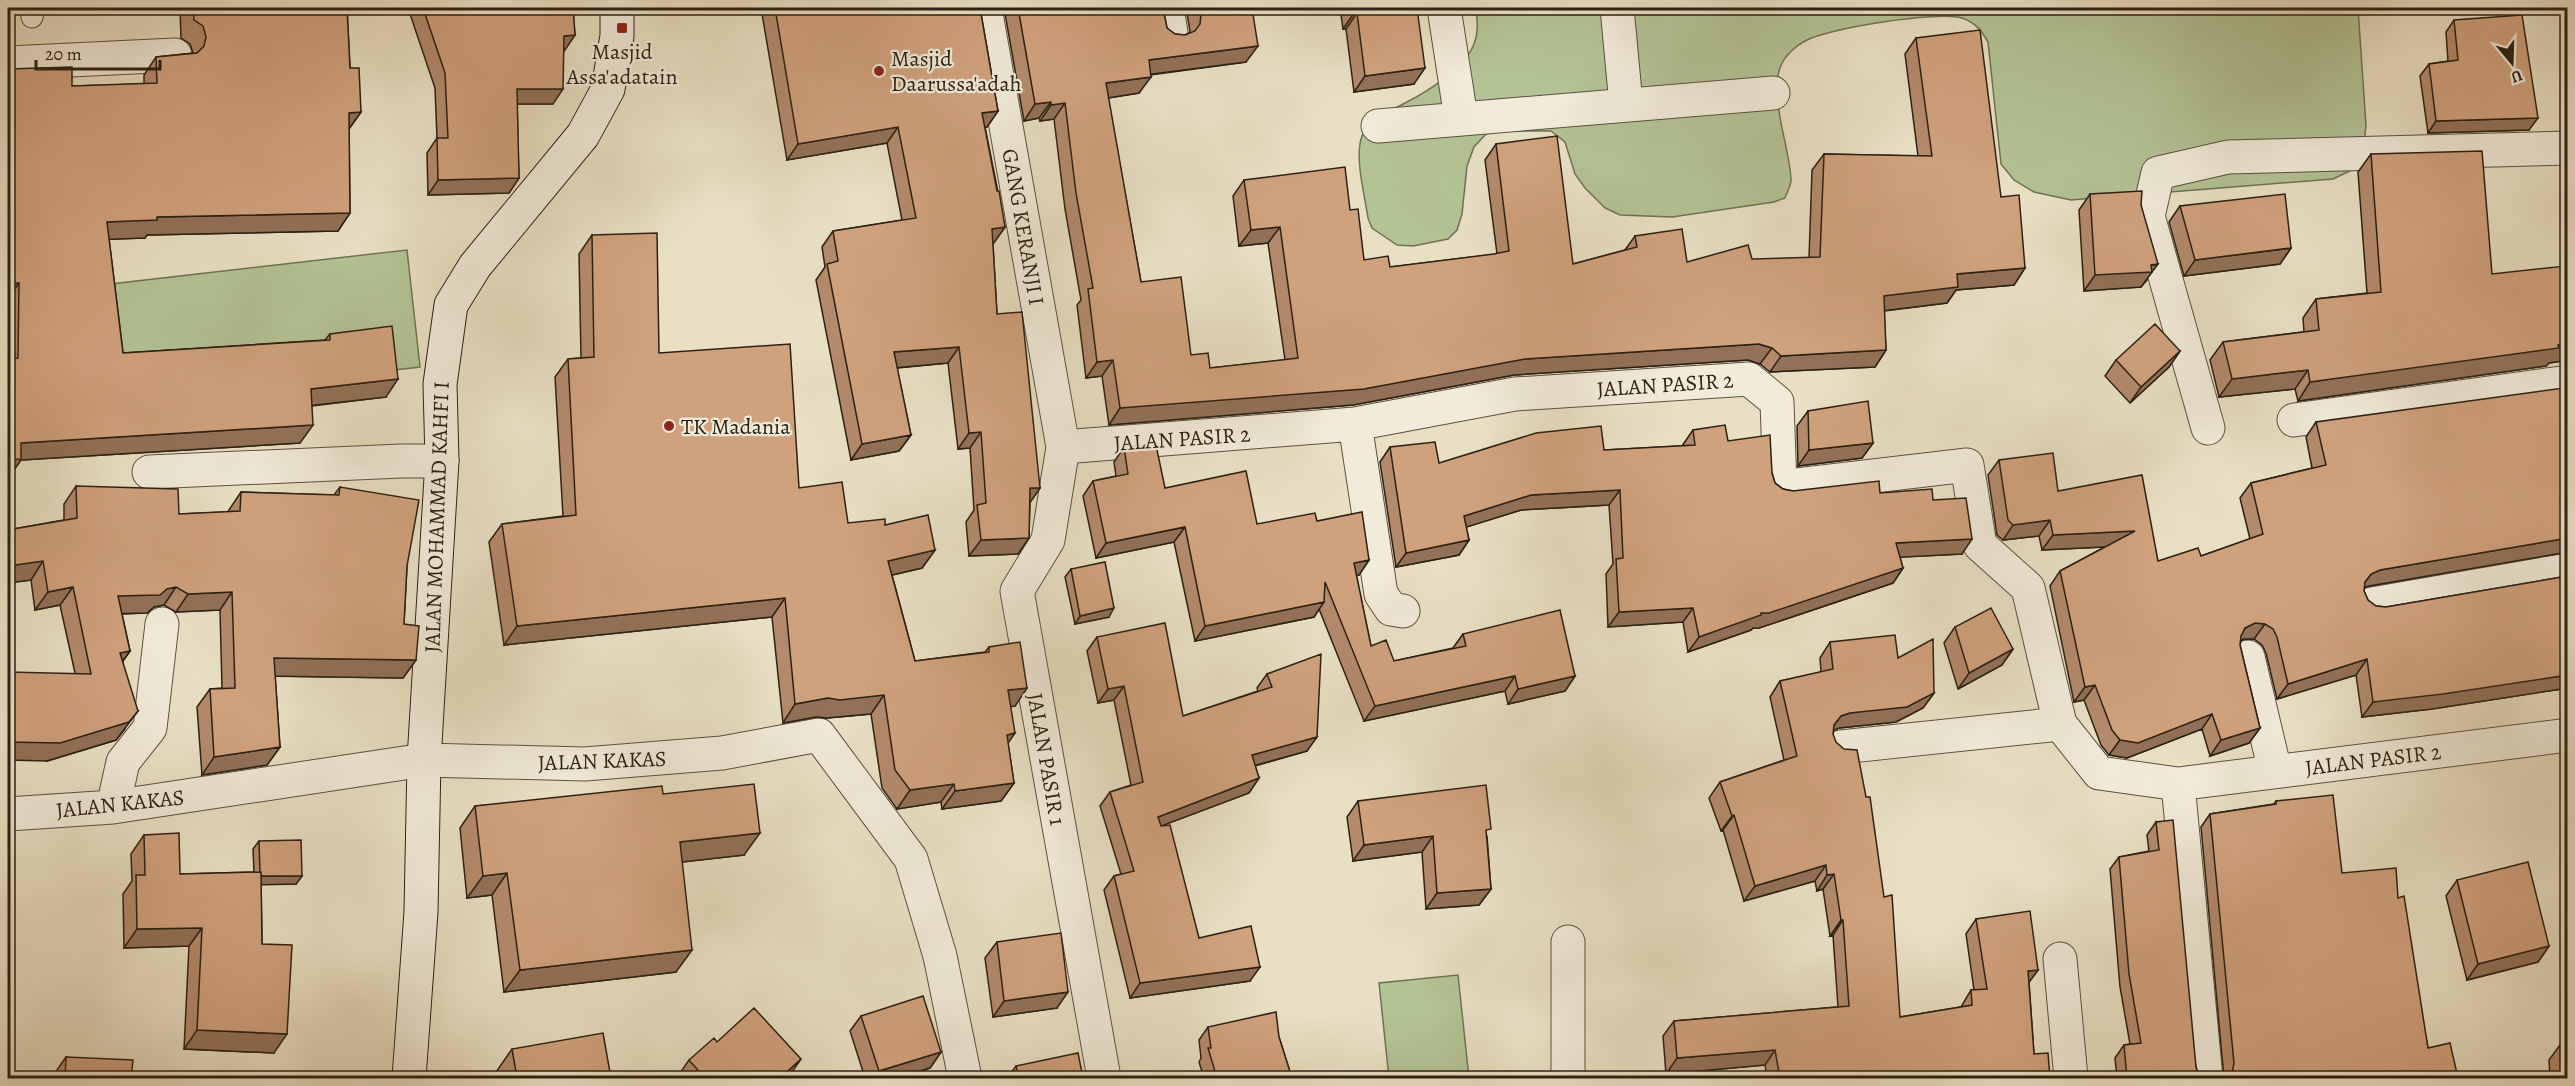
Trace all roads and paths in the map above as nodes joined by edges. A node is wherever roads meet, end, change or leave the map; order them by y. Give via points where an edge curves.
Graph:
1 (616, 8) edge
2 (985, 8) edge
3 (1444, 8) edge
4 (1617, 8) edge
5 (176, 55) edge
6 (8, 63) edge
7 (1773, 93) dead end
8 (1626, 104) junction
9 (1461, 118) junction
10 (1378, 126) dead end
11 (2568, 148) edge
12 (2568, 382) edge
13 (2294, 420) dead end
14 (1356, 424) junction
15 (2208, 428) dead end
16 (1063, 447) junction
17 (442, 461) junction
18 (149, 472) dead end
19 (2568, 570) edge
20 (2372, 604) edge
21 (1403, 611) dead end
22 (162, 624) dead end
23 (2248, 657) dead end
24 (2060, 724) junction
25 (2568, 735) edge
26 (1841, 747) edge
27 (424, 760) junction
28 (2275, 771) junction
29 (2178, 784) junction
30 (113, 807) junction
31 (8, 814) edge
32 (1568, 942) dead end
33 (2060, 958) dead end
34 (409, 1078) edge
35 (965, 1078) edge
36 (1104, 1078) edge
37 (1568, 1078) edge
38 (2071, 1078) edge
39 (2206, 1078) edge

1 - 17 street, JALAN MOHAMMAD KAHFI I via 617,36 608,89 583,135 475,266 451,305 440,384
2 - 16 street, GANG KERANJI I
3 - 9 street
4 - 8 street
5 - 6 street
7 - 8 street
8 - 9 street
9 - 10 street
11 - 15 street via 2229,157 2158,173 2148,216
12 - 13 street
14 - 16 street, JALAN PASIR 2
14 - 21 street via 1381,594 1391,609
14 - 24 street, JALAN PASIR 2 via 1515,394 1749,379 1777,402 1780,488 1967,465 1980,545 2028,588
16 - 36 street, JALAN PASIR 1 via 1048,540 1017,591
17 - 18 street
17 - 27 street, JALAN MOHAMMAD KAHFI I
19 - 20 street
22 - 30 street via 150,728 123,762
23 - 28 street
24 - 26 street
24 - 29 street, JALAN PASIR 2 via 2099,773
25 - 28 street, JALAN PASIR 2
27 - 30 street, JALAN KAKAS
27 - 34 street, JALAN MOHAMMAD KAHFI I via 421,912
27 - 35 street, JALAN KAKAS via 585,764 722,753 819,735 910,859 940,956
28 - 29 street, JALAN PASIR 2
29 - 39 street
30 - 31 street, JALAN KAKAS
32 - 37 street
33 - 38 street

